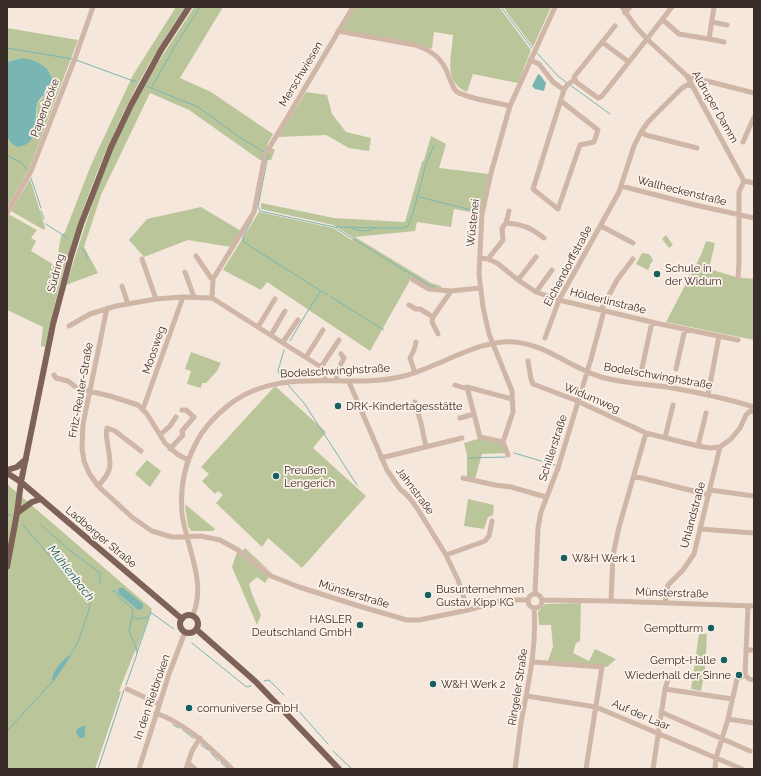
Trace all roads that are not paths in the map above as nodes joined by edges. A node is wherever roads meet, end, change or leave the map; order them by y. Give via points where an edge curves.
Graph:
1 (92, 7) edge
2 (189, 7) edge
3 (353, 7) edge
4 (554, 7) edge
5 (622, 7) edge
6 (630, 7) edge
7 (672, 7) edge
8 (714, 7) edge
9 (625, 13) junction
10 (663, 20) junction
11 (712, 22) junction
12 (727, 25) dead end
13 (615, 26) dead end
14 (338, 31) junction
15 (647, 39) junction
16 (709, 39) junction
17 (602, 42) junction
18 (724, 42) dead end
19 (530, 60) junction
20 (629, 62) junction
21 (687, 76) junction
22 (569, 85) junction
23 (692, 86) junction
24 (754, 92) edge
25 (561, 101) junction
26 (510, 106) junction
27 (754, 117) edge
28 (641, 132) junction
29 (743, 142) dead end
30 (697, 148) dead end
31 (744, 181) junction
32 (754, 183) edge
33 (621, 186) junction
34 (509, 211) dead end
35 (7, 213) edge
36 (738, 214) junction
37 (754, 218) edge
38 (506, 223) junction
39 (601, 226) junction
40 (544, 238) dead end
41 (633, 243) dead end
42 (196, 256) dead end
43 (536, 256) dead end
44 (480, 258) junction
45 (142, 259) dead end
46 (488, 259) junction
47 (633, 260) dead end
48 (552, 270) dead end
49 (185, 272) dead end
50 (738, 278) dead end
51 (412, 279) dead end
52 (213, 280) junction
53 (518, 280) junction
54 (122, 286) dead end
55 (480, 288) junction
56 (451, 291) junction
57 (536, 292) junction
58 (183, 297) junction
59 (194, 297) junction
60 (212, 298) junction
61 (156, 299) junction
62 (275, 299) dead end
63 (559, 300) junction
64 (128, 304) junction
65 (409, 305) dead end
66 (107, 308) junction
67 (285, 311) dead end
68 (602, 311) junction
69 (433, 317) junction
70 (298, 320) dead end
71 (652, 322) junction
72 (69, 326) dead end
73 (258, 327) junction
74 (685, 329) junction
75 (323, 330) dead end
76 (438, 334) dead end
77 (271, 335) junction
78 (719, 336) junction
79 (545, 338) dead end
80 (339, 340) dead end
81 (738, 340) dead end
82 (283, 342) junction
83 (416, 342) dead end
84 (493, 343) junction
85 (341, 354) dead end
86 (306, 357) junction
87 (528, 361) dead end
88 (321, 367) junction
89 (642, 368) dead end
90 (676, 369) dead end
91 (587, 372) junction
92 (415, 373) junction
93 (54, 375) dead end
94 (325, 381) junction
95 (338, 381) junction
96 (349, 382) junction
97 (455, 385) dead end
98 (467, 387) junction
99 (90, 391) junction
100 (708, 395) junction
101 (512, 399) junction
102 (415, 402) dead end
103 (578, 402) junction
104 (673, 406) dead end
105 (754, 407) edge
106 (143, 409) junction
107 (182, 410) dead end
108 (754, 412) edge
109 (706, 413) dead end
110 (474, 414) junction
111 (176, 417) dead end
112 (460, 418) dead end
113 (646, 432) junction
114 (160, 435) junction
115 (462, 438) dead end
116 (665, 438) junction
117 (503, 442) junction
118 (698, 446) junction
119 (426, 447) junction
120 (720, 447) junction
121 (170, 449) junction
122 (141, 451) dead end
123 (508, 455) dead end
124 (382, 458) junction
125 (26, 460) junction
126 (188, 460) junction
127 (7, 471) edge
128 (634, 476) junction
129 (463, 478) dead end
130 (21, 482) junction
131 (98, 486) junction
132 (710, 492) junction
133 (754, 496) edge
134 (546, 497) junction
135 (41, 499) junction
136 (17, 513) junction
137 (492, 521) dead end
138 (700, 529) junction
139 (754, 533) edge
140 (187, 537) junction
141 (446, 555) junction
142 (7, 566) edge
143 (535, 593) junction
144 (528, 600) junction
145 (542, 600) junction
146 (611, 601) junction
147 (665, 603) junction
148 (751, 606) edge
149 (534, 608) junction
150 (468, 610) junction
151 (193, 615) junction
152 (182, 619) junction
153 (197, 630) junction
154 (186, 632) junction
155 (746, 650) junction
156 (754, 650) edge
157 (533, 662) junction
158 (745, 675) junction
159 (669, 676) dead end
160 (754, 680) edge
161 (127, 689) dead end
162 (665, 689) junction
163 (527, 696) junction
164 (732, 699) junction
165 (159, 704) junction
166 (596, 707) junction
167 (661, 712) junction
168 (156, 713) junction
169 (728, 719) junction
170 (754, 723) edge
171 (658, 733) junction
172 (200, 738) junction
173 (723, 739) junction
174 (750, 751) dead end
175 (716, 758) junction
176 (188, 763) junction
177 (139, 769) edge
178 (186, 769) edge
179 (195, 769) edge
180 (232, 769) edge
181 (339, 769) edge
182 (515, 769) edge
183 (586, 769) edge
184 (653, 769) edge
185 (715, 769) edge
186 (742, 769) edge

1 - 35 street, Papenbröke via 31,171
2 - 125 main road, Südring via 161,50 110,147 81,224 53,324
3 - 14 street, Merschwiesen
4 - 19 street, Wüstenei
5 - 9 street, Aldruper Damm
6 - 9 street
7 - 10 street
8 - 11 street
9 - 15 street, Aldruper Damm
10 - 15 street
10 - 16 street via 679,34
11 - 12 street
11 - 16 street
13 - 17 street
14 - 26 street via 423,48 440,59 456,91
14 - 52 street, Merschwiesen via 266,153 254,212
15 - 20 street
15 - 21 street, Aldruper Damm
16 - 18 street
17 - 20 street
17 - 22 street
19 - 22 street via 539,64 553,82
19 - 26 street, Wüstenei
20 - 22 street via 599,98
21 - 23 street, Aldruper Damm
21 - 24 street
22 - 25 street
23 - 28 street, Eichendorffstraße via 686,85 682,88
23 - 31 street, Aldruper Damm
25 - 25 street via 598,130 594,142 580,145 558,209 533,189
26 - 44 street, Wüstenei via 485,196
27 - 29 street
28 - 30 street
28 - 33 street, Eichendorffstraße
31 - 32 street
31 - 36 street via 739,192
33 - 36 street, Wallheckenstraße
33 - 39 street, Eichendorffstraße
34 - 38 street
36 - 37 street, Wallheckenstraße
36 - 50 street
38 - 40 street via 531,228
38 - 46 street via 502,228 503,240
39 - 41 street, Eichendorffstraße
39 - 63 street, Eichendorffstraße
42 - 52 street
43 - 53 street
44 - 46 street, Hölderlinstraße
44 - 55 street, Wüstenei
45 - 61 street
46 - 53 street, Hölderlinstraße
47 - 68 street, Schillerstraße via 617,280
48 - 57 street
49 - 59 street
51 - 56 street via 429,289
52 - 60 street
53 - 57 street, Hölderlinstraße
54 - 64 street
55 - 56 street
55 - 84 street, Wüstenei
56 - 69 street
57 - 63 street, Hölderlinstraße
58 - 59 street
58 - 61 street
58 - 106 street, Moosweg
59 - 60 street
60 - 73 street
61 - 64 street
62 - 73 street
63 - 68 street, Hölderlinstraße
63 - 79 street, Eichendorffstraße
64 - 66 street
65 - 69 street
66 - 72 street
66 - 99 street, Fritz-Reuter-Straße
67 - 77 street
68 - 71 street, Hölderlinstraße
68 - 91 street, Schillerstraße
69 - 76 street via 432,322
70 - 82 street
71 - 74 street, Hölderlinstraße
71 - 89 street, Hölderlinstraße
73 - 77 street
74 - 78 street, Hölderlinstraße
74 - 90 street
75 - 86 street
77 - 82 street
78 - 81 street, Hölderlinstraße
78 - 100 street
80 - 88 street
82 - 86 street
83 - 92 street via 410,358
84 - 91 street, Bodelschwinghstraße via 516,342 532,345
84 - 92 street, Bodelschwinghstraße
84 - 101 street, Wüstenei via 512,391
85 - 95 street via 344,358 336,373
86 - 88 street
87 - 103 street, Widumweg via 533,384
88 - 94 street via 325,372
91 - 100 street, Bodelschwinghstraße via 614,380
91 - 103 street, Schillerstraße
92 - 96 street, Bodelschwinghstraße via 388,379
93 - 99 street via 77,388
94 - 95 street, Bodelschwinghstraße
94 - 126 street, Bodelschwinghstraße via 275,383 238,398 205,429
95 - 96 street, Bodelschwinghstraße
96 - 124 street, Jahnstraße
97 - 98 street
98 - 101 street
98 - 110 street
99 - 106 street via 133,402
99 - 131 street, Fritz-Reuter-Straße via 83,424 82,448 87,467
100 - 105 street, Bodelschwinghstraße
101 - 117 street, Wüstenei via 513,412
102 - 119 street
103 - 113 street, Widumweg
103 - 134 street, Schillerstraße via 558,468
104 - 116 street
106 - 114 street
107 - 121 street via 186,410 194,417
108 - 120 street via 750,411 746,415 732,439
109 - 118 street
110 - 112 street
110 - 117 street via 480,437
111 - 114 street
113 - 116 street, Widumweg
113 - 128 street
114 - 121 street
115 - 119 street
116 - 118 street, Widumweg
117 - 123 street
118 - 120 street, Widumweg
119 - 124 street
120 - 132 street, Uhlandstraße
121 - 126 street
122 - 131 street via 107,428 110,469
124 - 141 street, Jahnstraße via 393,480 417,508
125 - 127 main road
125 - 130 main road, Südring
126 - 140 street, Bodelschwinghstraße via 182,494 182,514
127 - 130 main road, Ladberger Straße
128 - 132 street
128 - 146 street via 613,555
129 - 134 street
130 - 135 main road, Ladberger Straße
130 - 136 main road, Südring
131 - 140 street, Fritz-Reuter-Straße via 133,518 152,531 172,537
132 - 133 street
132 - 138 street, Uhlandstraße
134 - 143 street, Schillerstraße via 538,528
135 - 136 main road
135 - 152 main road, Ladberger Straße
136 - 142 main road, Südring
137 - 141 street via 489,536 485,541
138 - 139 street
138 - 147 street, Uhlandstraße via 694,554 668,585
140 - 150 street, Münsterstraße via 200,536 220,540 238,550 271,576 402,618 419,620
140 - 151 street, Bodelschwinghstraße via 198,588
141 - 150 street, Jahnstraße
143 - 144 street via 530,595
143 - 145 street via 540,595
144 - 149 street via 529,605
144 - 150 street, Münsterstraße via 504,600
145 - 146 street, Münsterstraße
145 - 149 street via 540,606
146 - 147 street, Münsterstraße
147 - 148 street, Münsterstraße
148 - 155 street
149 - 157 street, Ringeler Straße via 536,628
151 - 152 main road
151 - 153 main road via 198,622
152 - 154 main road via 180,626
153 - 154 main road via 192,633
153 - 181 main road via 256,682
154 - 165 street, In den Rietbroken
155 - 156 street
155 - 158 street
157 - 163 street, Ringeler Straße
157 - 166 street via 602,667
158 - 160 street
158 - 164 street via 737,679
159 - 162 street
161 - 165 street
162 - 164 street
162 - 167 street
163 - 166 street, Auf der Laar
163 - 182 street, Ringeler Straße
164 - 169 street
165 - 168 street, In den Rietbroken
166 - 171 street, Auf der Laar
166 - 183 street
167 - 171 street
167 - 173 street
168 - 172 street
168 - 177 street, In den Rietbroken
169 - 170 street
169 - 173 street
171 - 175 street, Auf der Laar
171 - 184 street
172 - 176 street
172 - 180 street
173 - 174 street
173 - 175 street
175 - 185 street
175 - 186 street, Auf der Laar
176 - 178 street
176 - 179 street

